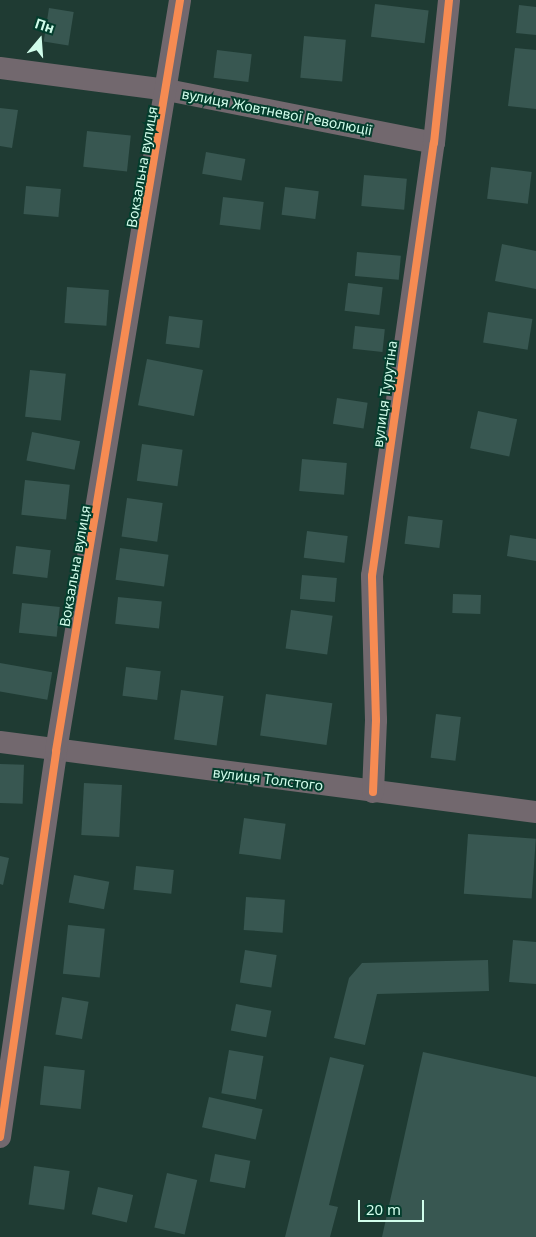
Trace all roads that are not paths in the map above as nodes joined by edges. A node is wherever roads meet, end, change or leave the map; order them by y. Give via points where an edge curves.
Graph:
1 (180, 0) edge
2 (449, 0) edge
3 (0, 68) edge
4 (167, 90) junction
5 (434, 142) junction
6 (0, 742) edge
7 (56, 751) junction
8 (372, 792) junction
9 (536, 812) edge
10 (0, 1137) edge

1 - 4 street, Вокзальна вулиця
2 - 5 street, вулиця Турутіна
3 - 4 street, вулиця Жовтневої Революції
4 - 5 street, вулиця Жовтневої Революції
4 - 7 street, Вокзальна вулиця
5 - 8 street, вулиця Турутіна via 372,576 376,720
6 - 7 street, вулиця Толстого
7 - 8 street, вулиця Толстого
7 - 10 street, Вокзальна вулиця
8 - 9 street, вулиця Толстого

